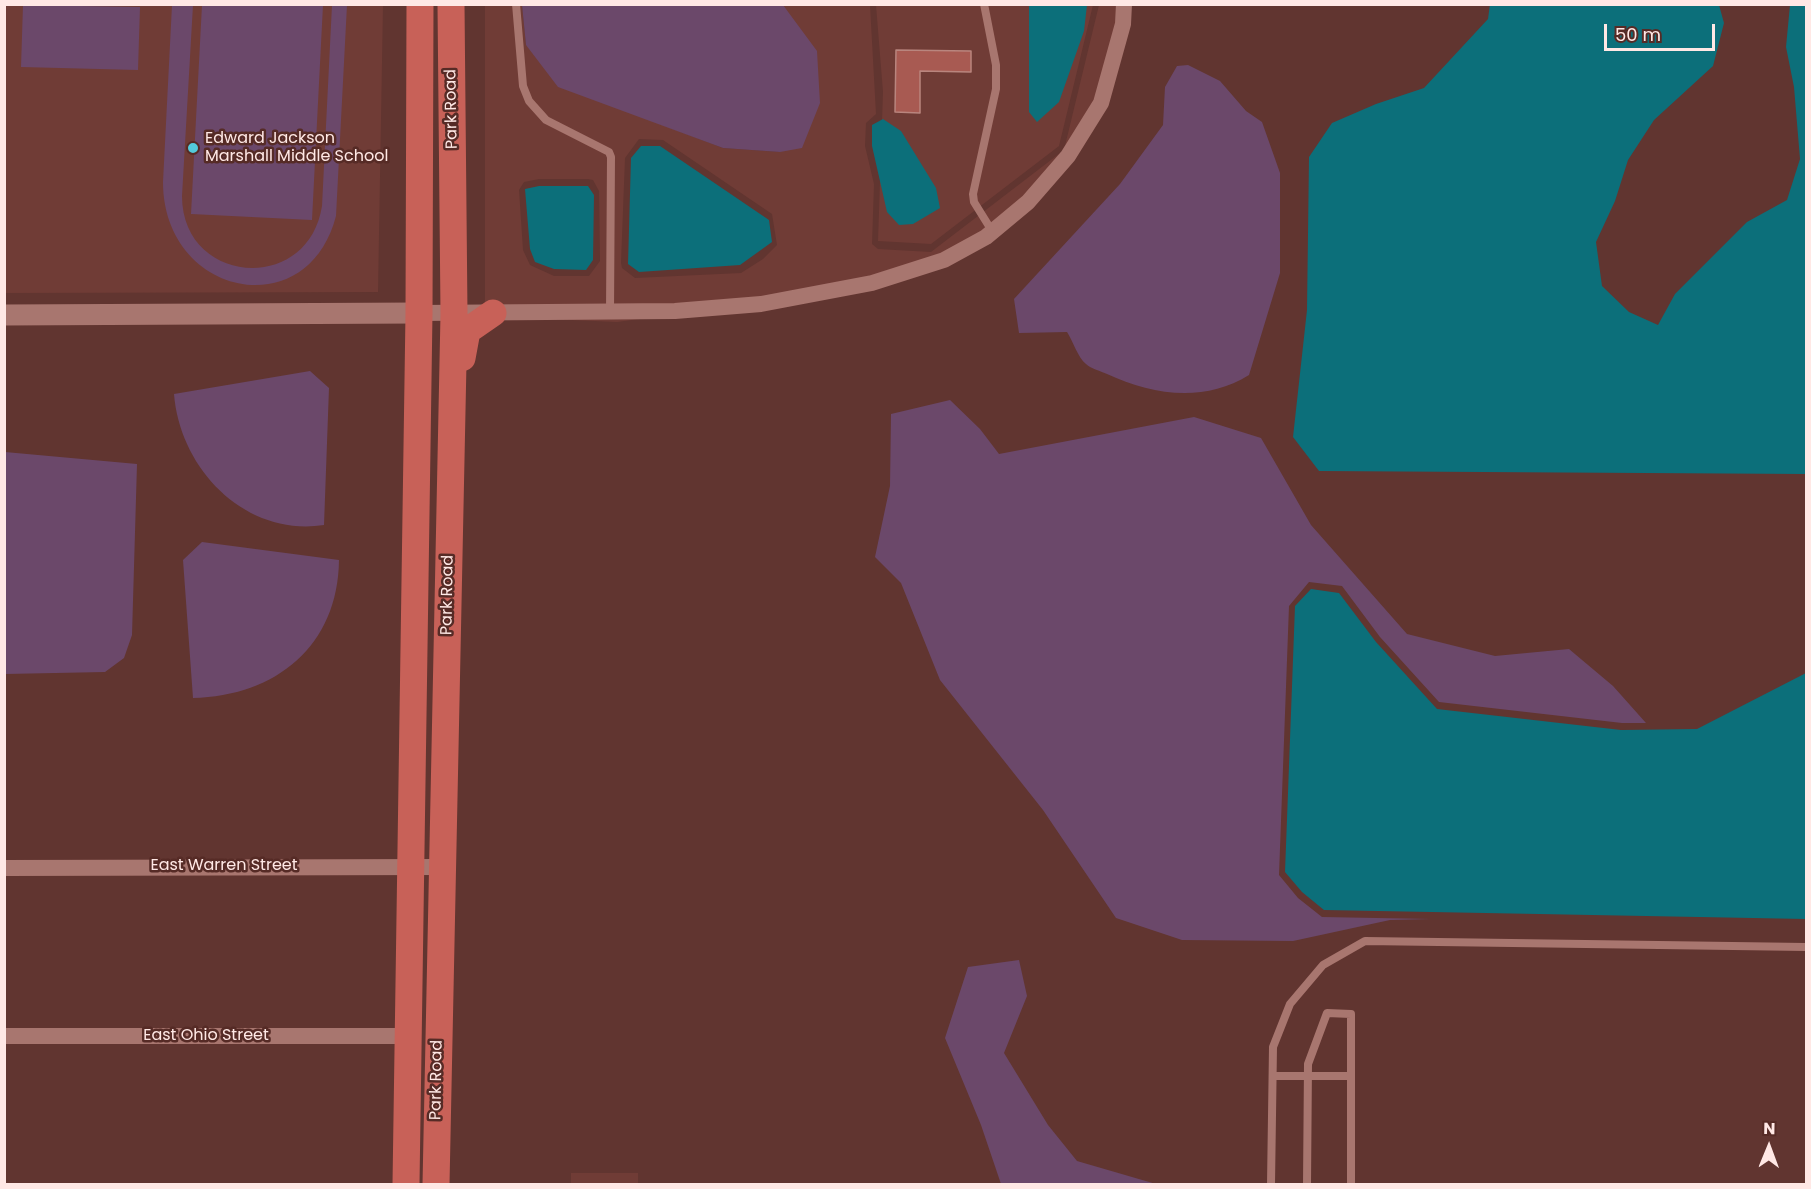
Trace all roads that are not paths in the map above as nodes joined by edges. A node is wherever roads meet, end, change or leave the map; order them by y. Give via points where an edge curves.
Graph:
1 (420, 4) edge
2 (451, 4) edge
3 (516, 4) edge
4 (984, 4) edge
5 (1124, 4) edge
6 (420, 78) junction
7 (992, 231) junction
8 (609, 312) junction
9 (419, 313) junction
10 (493, 313) junction
11 (454, 314) junction
12 (4, 315) edge
13 (449, 532) junction
14 (411, 865) junction
15 (443, 867) junction
16 (4, 868) edge
17 (1806, 947) edge
18 (4, 1036) edge
19 (408, 1036) junction
20 (1273, 1076) junction
21 (1308, 1076) junction
22 (1351, 1076) junction
23 (437, 1089) junction
24 (406, 1185) edge
25 (436, 1185) edge
26 (1271, 1185) edge
27 (1307, 1185) edge
28 (1351, 1185) edge

1 - 6 main road, Park Road
2 - 11 main road, Park Road
3 - 8 lane via 519,57 529,101 546,120 609,152
4 - 7 lane via 996,65 996,89 973,194
5 - 7 street via 1101,103 1068,156 1028,202
6 - 9 main road, Park Road
6 - 11 main road via 429,100 433,171 431,273
7 - 8 street via 944,260 873,283 761,304
8 - 10 street
9 - 11 street
9 - 12 street
9 - 13 main road via 433,335 437,357 440,474
9 - 14 main road, Park Road
10 - 11 street
10 - 13 main road via 467,331 462,354 458,482
11 - 13 main road, Park Road
13 - 15 main road, Park Road
14 - 15 street, East Warren Street
14 - 16 street, East Warren Street
14 - 19 main road, Park Road
14 - 23 main road via 424,881 428,902 428,1052
15 - 23 main road, Park Road
17 - 20 lane via 1365,941 1323,965 1290,1004 1273,1047
18 - 19 street, East Ohio Street
19 - 24 main road, Park Road
20 - 21 lane
20 - 26 lane
21 - 22 lane
21 - 22 lane via 1308,1064 1327,1013 1351,1014
21 - 27 lane
22 - 28 lane
23 - 25 main road, Park Road

